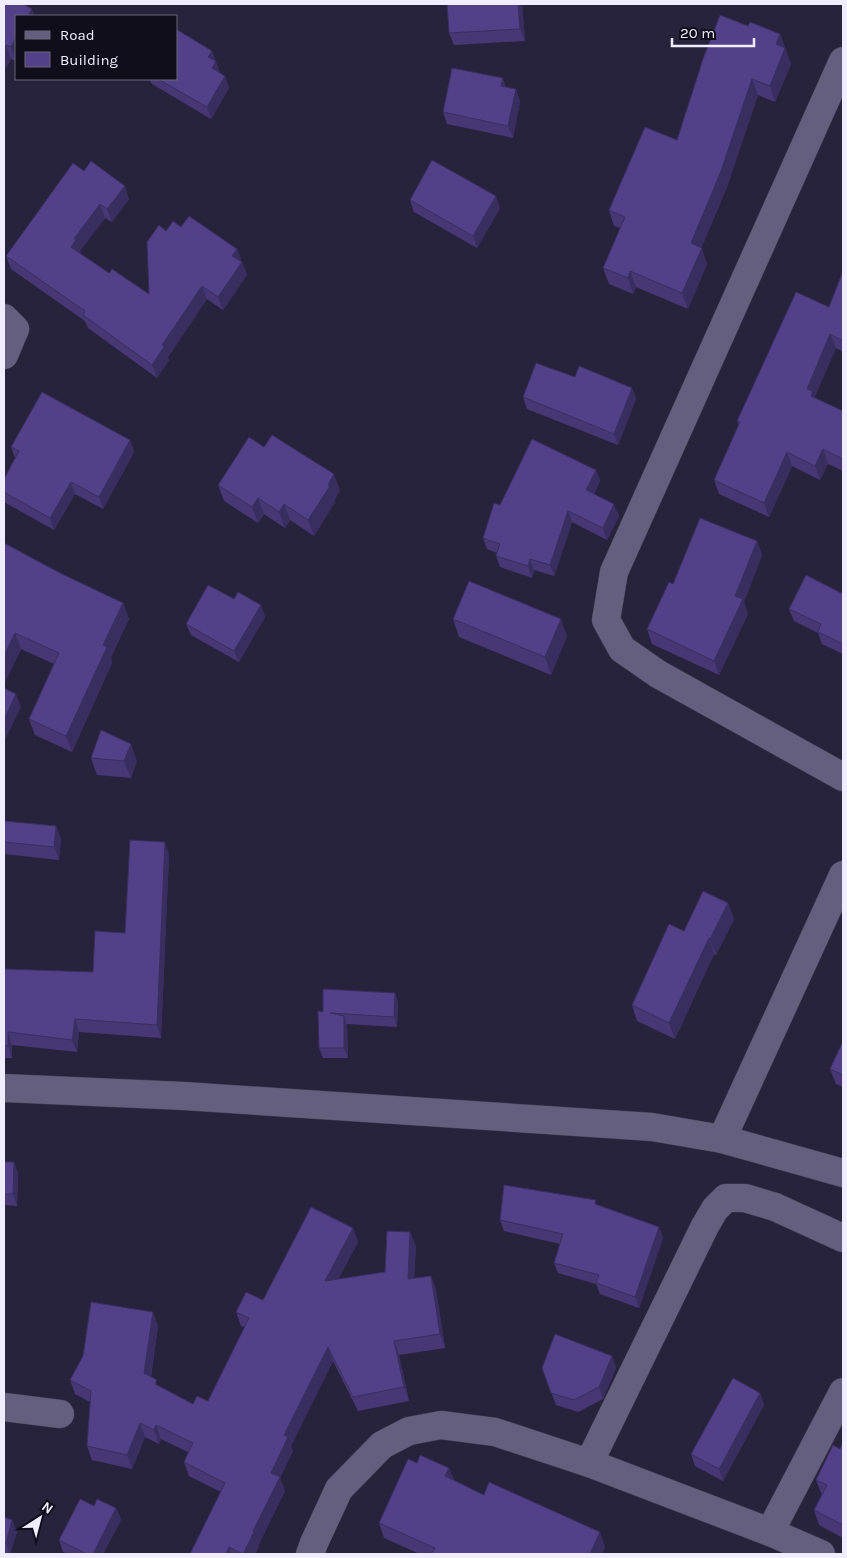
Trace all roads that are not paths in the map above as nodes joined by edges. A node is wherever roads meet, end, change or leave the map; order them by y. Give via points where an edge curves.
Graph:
1 (843, 61) edge
2 (4, 318) edge
3 (4, 355) edge
4 (843, 777) edge
5 (843, 875) edge
6 (4, 1088) edge
7 (722, 1138) junction
8 (843, 1173) edge
9 (843, 1238) edge
10 (843, 1392) edge
11 (4, 1407) edge
12 (60, 1414) dead end
13 (589, 1463) junction
14 (770, 1532) junction
15 (310, 1554) edge
16 (821, 1554) edge

1 - 4 street via 614,572 606,620 622,649 658,674
2 - 3 street via 15,330
5 - 7 street
6 - 7 street via 184,1096 652,1127
7 - 8 street
9 - 13 street via 774,1207 745,1198 726,1198 705,1226
10 - 14 street
11 - 12 street
13 - 14 street
13 - 15 street via 495,1432 441,1425 409,1431 382,1445 339,1489
14 - 16 street

